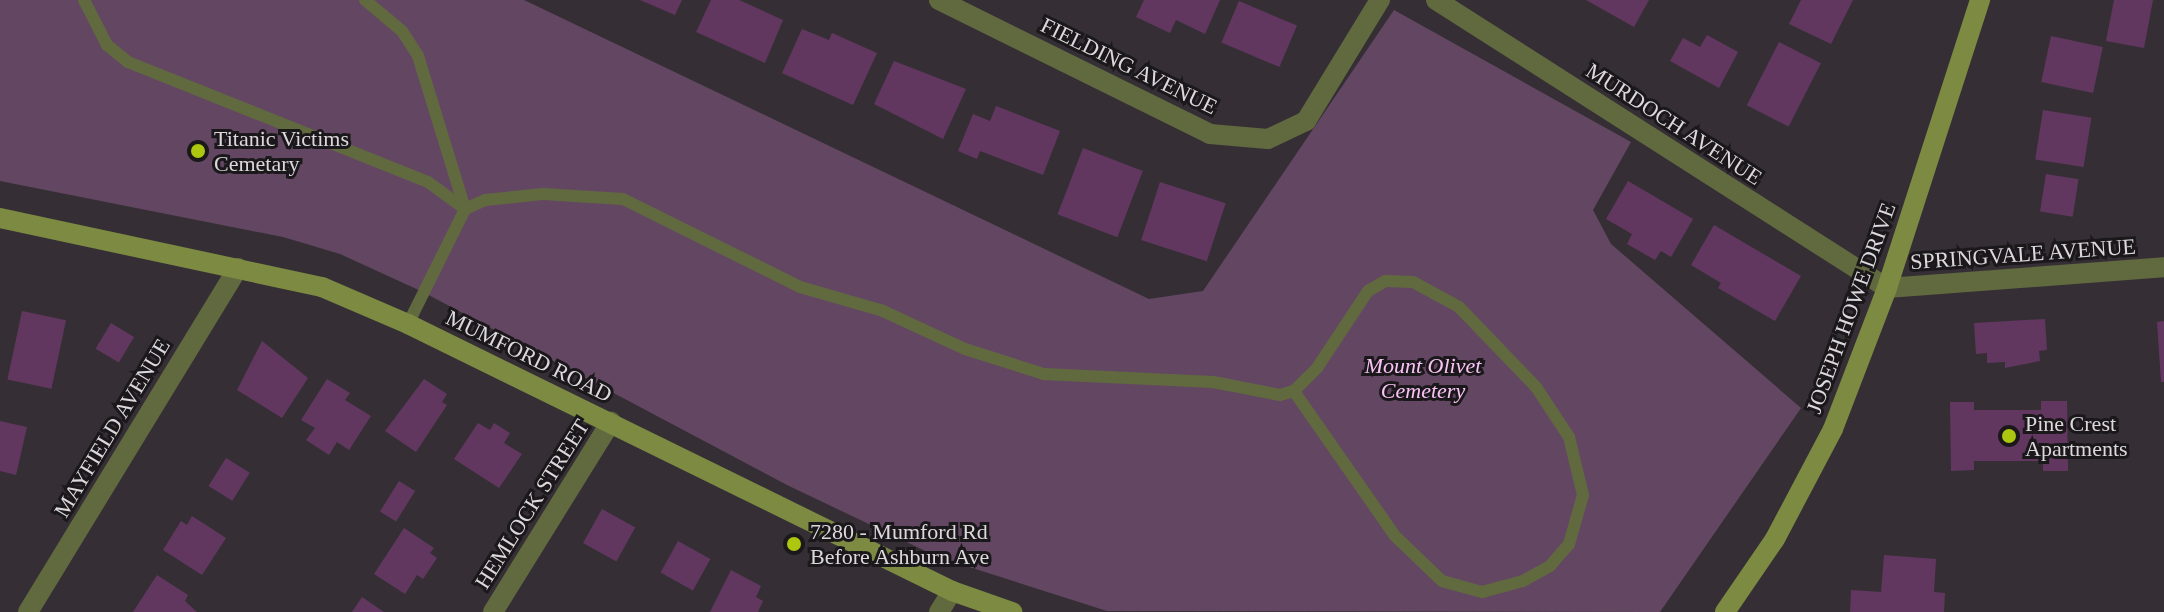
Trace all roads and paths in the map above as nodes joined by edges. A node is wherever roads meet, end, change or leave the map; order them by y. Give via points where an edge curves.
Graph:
1 (84, 0) edge
2 (365, 0) edge
3 (939, 0) edge
4 (1380, 0) edge
5 (1436, 0) edge
6 (1980, 0) edge
7 (465, 209) junction
8 (0, 218) edge
9 (2164, 267) edge
10 (238, 268) junction
11 (1887, 288) junction
12 (408, 324) junction
13 (1294, 391) junction
14 (611, 422) junction
15 (952, 591) junction
16 (28, 612) edge
17 (493, 612) edge
18 (939, 612) edge
19 (1012, 612) edge
20 (1725, 612) edge

1 - 7 lane via 107,45 128,62 428,182
2 - 7 lane via 402,31 418,56
3 - 4 street, FIELDING AVENUE via 1210,134 1268,139 1306,121
5 - 11 street, MURDOCH AVENUE
6 - 11 street, JOSEPH HOWE DRIVE
7 - 12 lane
7 - 13 lane via 485,200 543,194 623,199 800,287 883,311 965,349 1044,374 1213,382 1280,395
8 - 10 street, MUMFORD ROAD
9 - 11 street, SPRINGVALE AVENUE
10 - 12 street, MUMFORD ROAD via 322,287
10 - 16 street, MAYFIELD AVENUE
11 - 20 street, JOSEPH HOWE DRIVE via 1833,429 1775,539
12 - 14 street, MUMFORD ROAD
13 - 13 lane via 1317,368 1368,291 1385,281 1413,282 1437,292 1459,307 1536,387 1569,437 1583,495 1569,544 1550,566 1523,581 1482,592 1442,581 1395,536
14 - 15 street, MUMFORD ROAD
14 - 17 street, HEMLOCK STREET
15 - 18 street
15 - 19 street, MUMFORD ROAD

